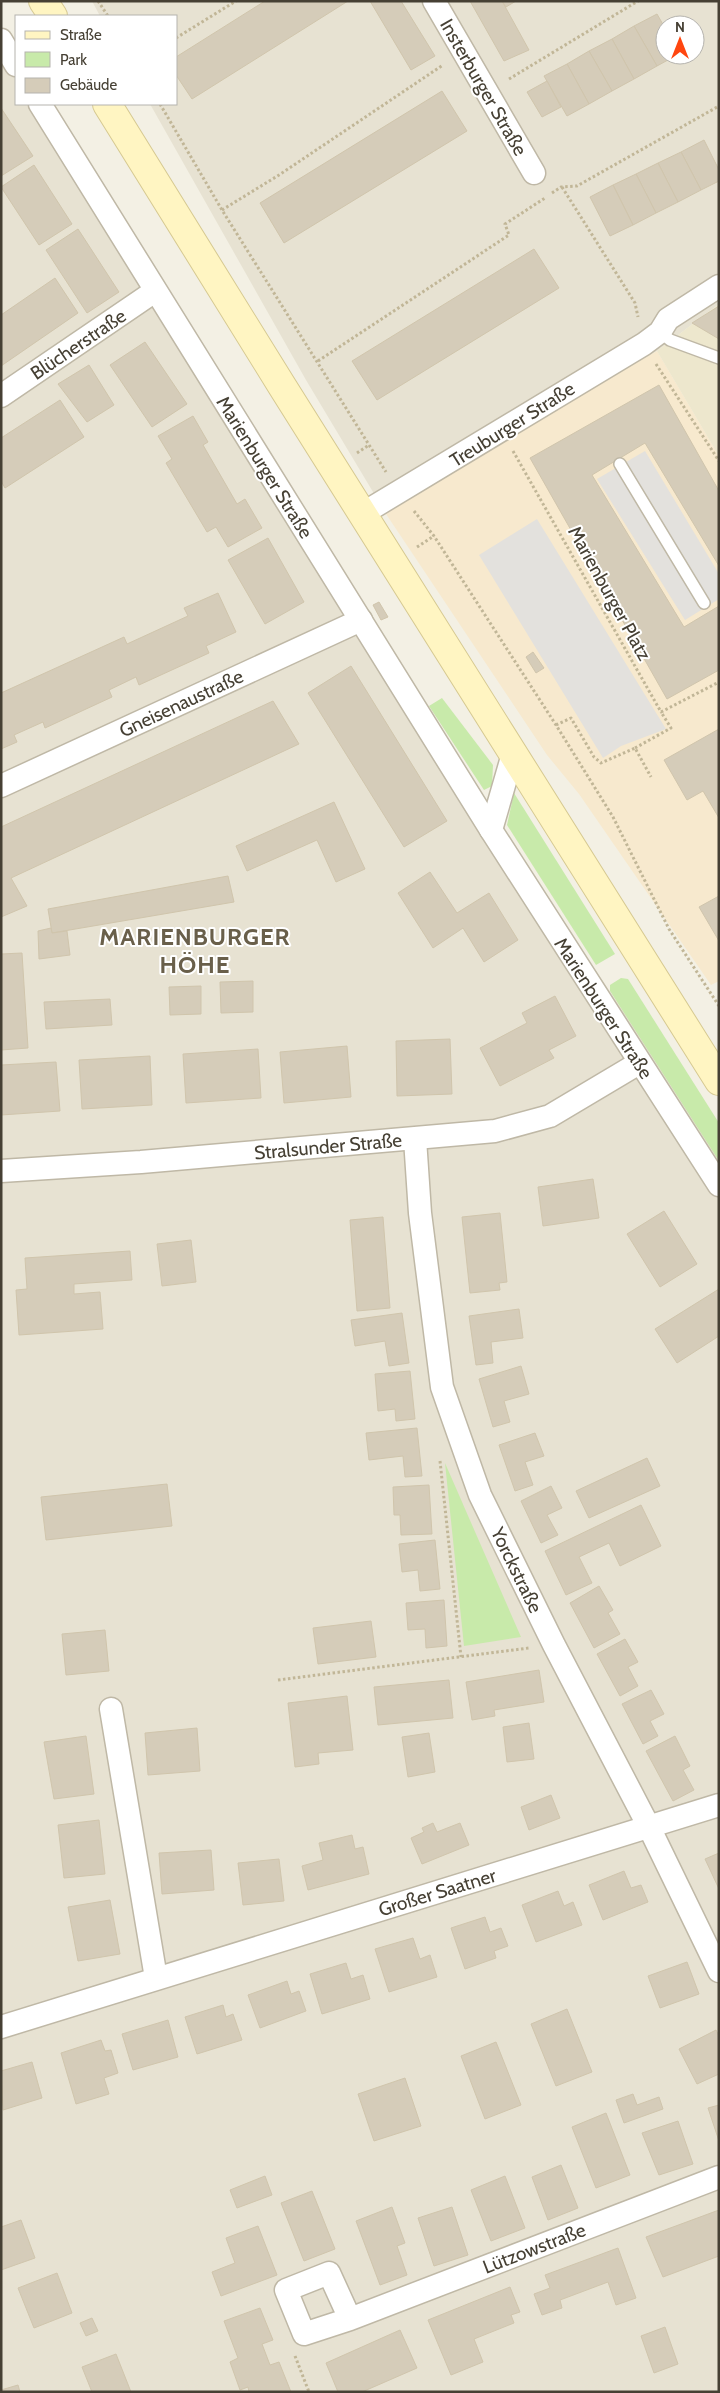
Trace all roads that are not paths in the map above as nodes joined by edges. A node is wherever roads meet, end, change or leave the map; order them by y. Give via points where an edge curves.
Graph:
1 (43, 1) edge
2 (434, 1) edge
3 (51, 15) edge
4 (1, 40) edge
5 (15, 63) edge
6 (41, 105) edge
7 (108, 105) edge
8 (534, 173) dead end
9 (719, 286) edge
10 (155, 291) junction
11 (652, 338) junction
12 (719, 358) edge
13 (1, 396) edge
14 (620, 464) dead end
15 (362, 514) junction
16 (704, 603) dead end
17 (361, 620) junction
18 (513, 754) junction
19 (1, 786) edge
20 (490, 830) junction
21 (639, 1063) junction
22 (719, 1081) edge
23 (415, 1139) junction
24 (1, 1171) edge
25 (719, 1185) edge
26 (111, 1709) dead end
27 (719, 1805) edge
28 (649, 1827) junction
29 (719, 1971) edge
30 (156, 1978) junction
31 (1, 2027) edge
32 (719, 2177) edge
33 (350, 2319) junction

1 - 3 main road
2 - 8 street, Insterburger Straße
4 - 5 street
6 - 10 street, Marienburger Straße
7 - 15 main road
9 - 11 street, Treuburger Straße via 668,319
10 - 13 street, Blücherstraße
10 - 17 street, Marienburger Straße
11 - 12 lane via 670,340
11 - 15 street, Treuburger Straße
14 - 16 lane
15 - 18 main road
17 - 19 street, Gneisenaustraße
17 - 20 street, Marienburger Straße
18 - 20 street
18 - 22 main road
20 - 21 street, Marienburger Straße
21 - 23 street, Stralsunder Straße via 550,1116 495,1132
21 - 25 street, Marienburger Straße
23 - 24 street, Stralsunder Straße
23 - 28 street, Yorckstraße via 420,1213 442,1387 480,1495
26 - 30 street
27 - 28 street, Großer Saatner
28 - 29 street, Yorckstraße
28 - 30 street, Großer Saatner
30 - 31 street, Großer Saatner
32 - 33 street, Lützowstraße
33 - 33 street, Lützowstraße via 304,2334 286,2290 330,2273

